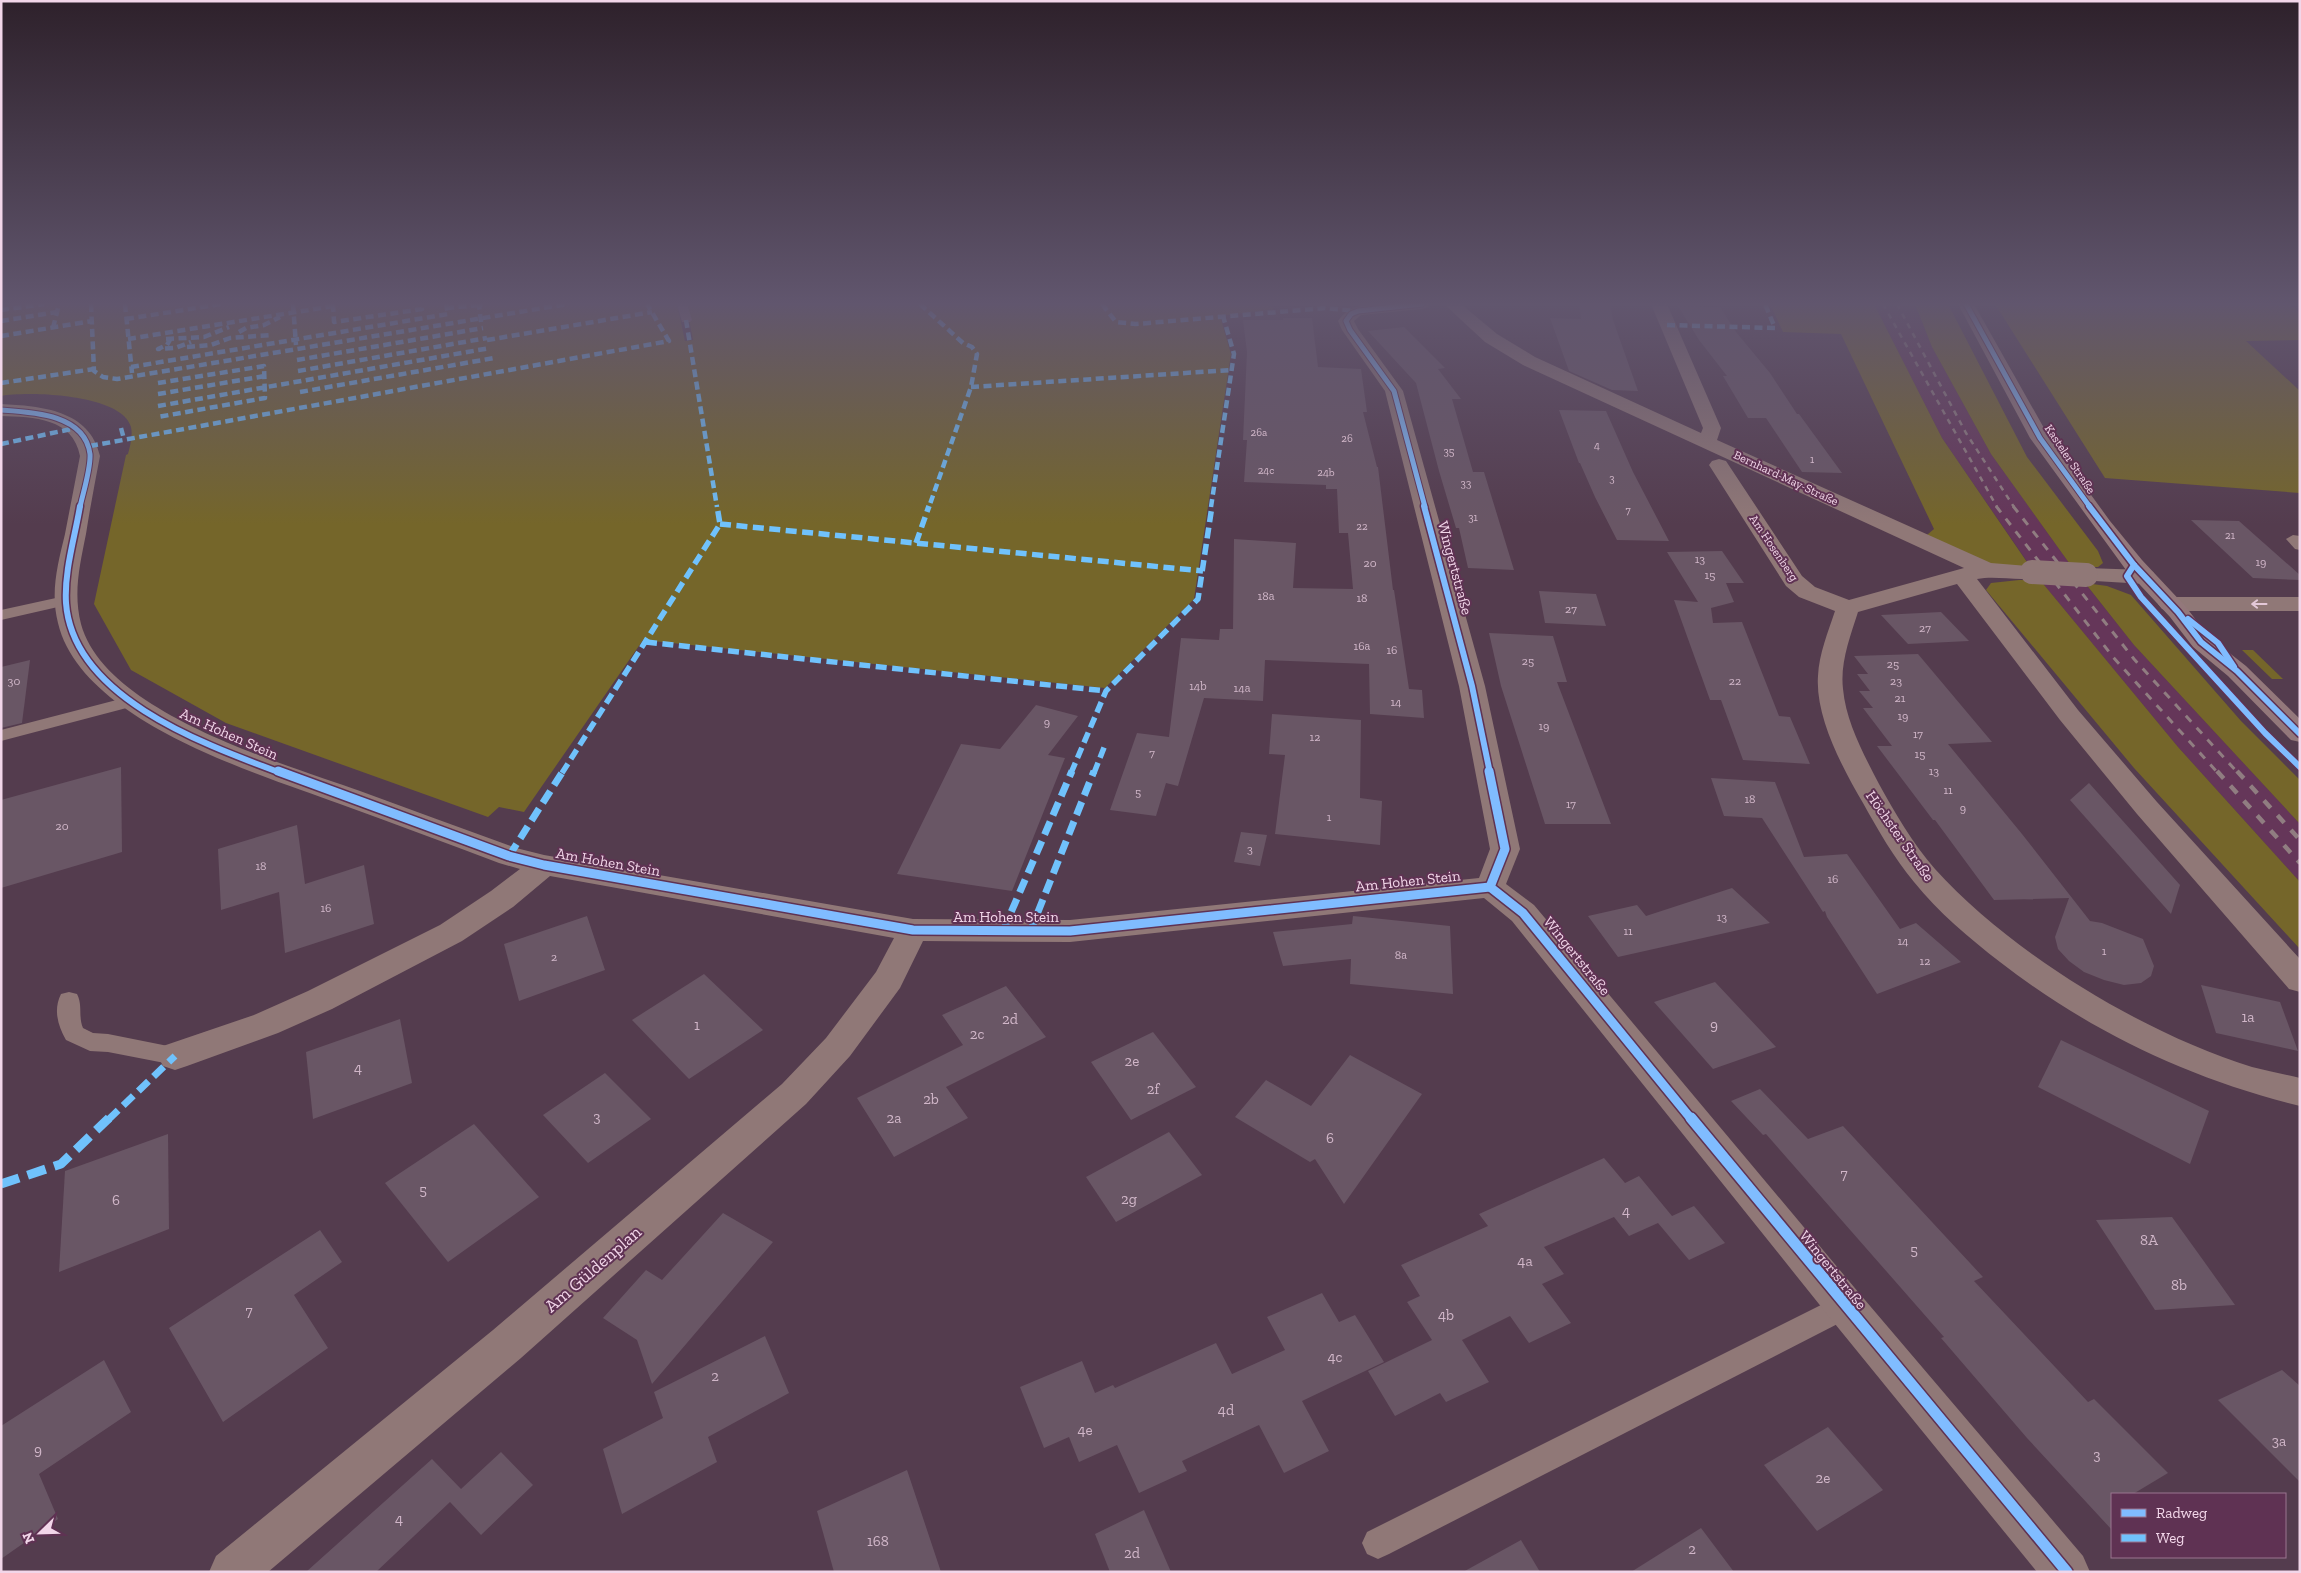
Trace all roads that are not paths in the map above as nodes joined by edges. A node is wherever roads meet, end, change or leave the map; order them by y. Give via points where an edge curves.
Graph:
1 (1384, 377) edge
2 (1565, 377) edge
3 (1690, 377) edge
4 (2007, 377) edge
5 (1, 410) edge
6 (1704, 440) junction
7 (1719, 465) dead end
8 (2300, 540) edge
9 (2300, 546) edge
10 (1974, 573) junction
11 (2145, 577) junction
12 (65, 601) junction
13 (2300, 604) edge
14 (1848, 608) junction
15 (2174, 608) junction
16 (1, 614) edge
17 (132, 702) junction
18 (2300, 734) edge
19 (1, 736) edge
20 (544, 865) junction
21 (1490, 887) junction
22 (913, 930) junction
23 (2300, 980) edge
24 (69, 1000) dead end
25 (175, 1056) joint
26 (2300, 1092) edge
27 (1845, 1306) junction
28 (1378, 1543) dead end
29 (232, 1572) edge
30 (2067, 1572) edge

1 - 21 street, Wingertstraße via 1394,391 1472,686 1505,849
2 - 6 street, Bernhard-May-Straße
3 - 6 street via 1712,428 1710,436
4 - 11 main road, Kasteler Straße via 2053,458
5 - 12 street, Am Hohen Stein via 27,412 63,422 85,436 90,446
6 - 10 street, Bernhard-May-Straße
7 - 14 street, Am Hosenberg via 1794,581 1807,592
8 - 9 lane via 2293,539
10 - 11 street, Bernhard-May-Straße, bridge
10 - 14 street
10 - 23 street via 2069,715
11 - 15 main road, Kasteler Straße
12 - 16 lane
12 - 17 street, Am Hohen Stein via 68,622 85,657 108,683
13 -> 15 street
14 - 26 street, Höchster Straße via 1831,671 1830,689 1835,710 1860,777 1924,874 1993,940 2033,969 2134,1031 2192,1059 2243,1078
15 - 18 main road, Kasteler Straße via 2200,642 2237,671
17 - 19 lane
17 - 20 street, Am Hohen Stein via 186,732 251,761 509,856
20 - 22 street, Am Hohen Stein
20 - 25 street, Am Hohen Stein via 502,899 451,933 320,1000 266,1024
21 - 22 street, Am Hohen Stein via 1070,931
21 - 27 street, Wingertstraße via 1524,912
22 - 29 street, Am Güldenplan via 889,979 838,1047 794,1094 507,1344
24 - 25 lane via 68,1020 74,1034 90,1042
27 - 28 lane
27 - 30 street, Wingertstraße

